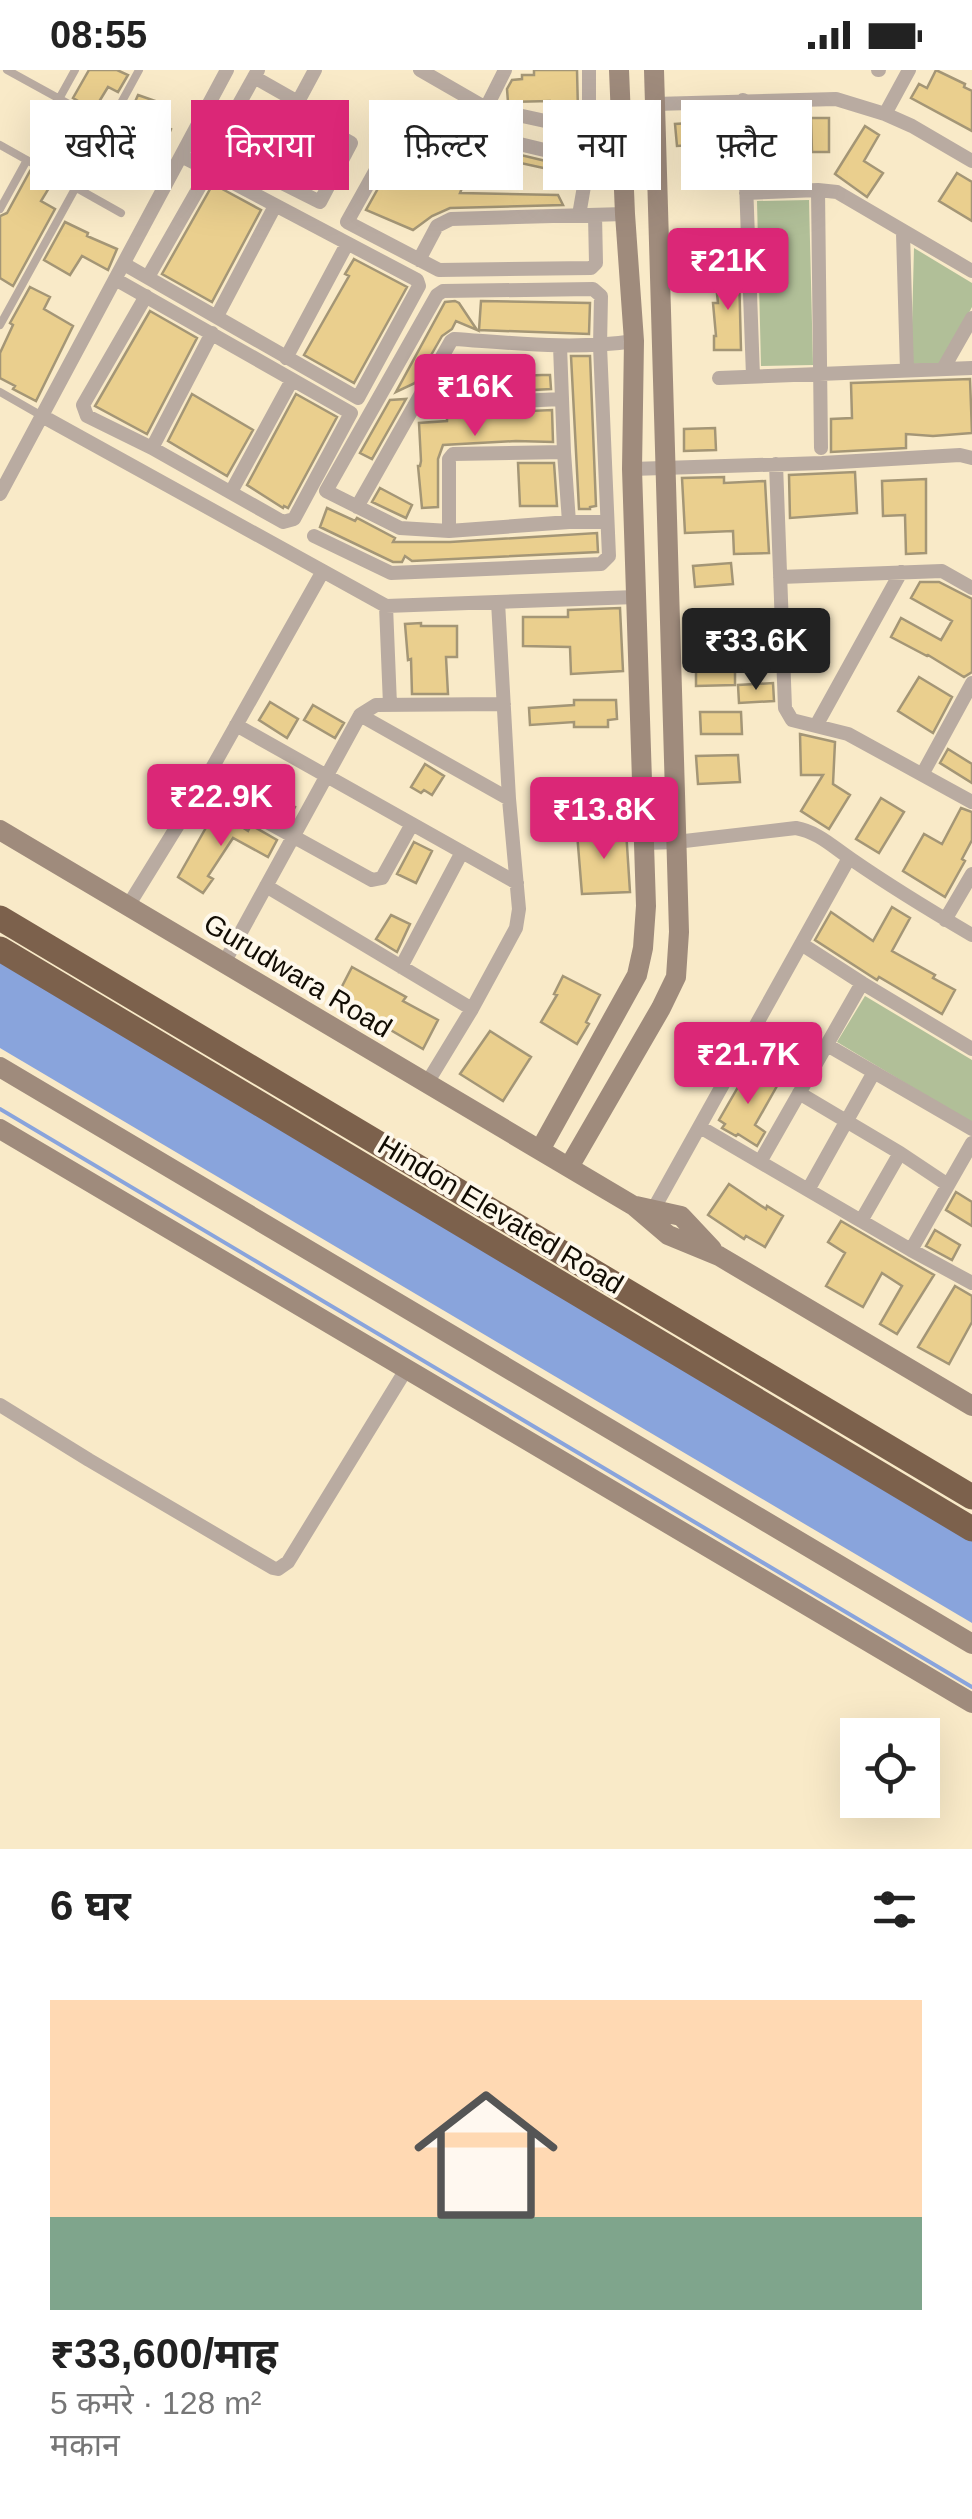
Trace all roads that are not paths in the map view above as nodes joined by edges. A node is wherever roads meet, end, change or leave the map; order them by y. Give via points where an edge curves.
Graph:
1 (7, 70) edge
2 (75, 70) edge
3 (139, 70) edge
4 (227, 70) edge
5 (316, 70) edge
6 (420, 70) edge
7 (506, 70) edge
8 (589, 70) edge
9 (909, 70) edge
10 (256, 74) edge
11 (0, 83) edge
12 (620, 94) edge
13 (655, 95) edge
14 (59, 99) joint
15 (589, 99) junction
16 (122, 100) edge
17 (241, 100) edge
18 (295, 100) edge
19 (299, 100) edge
20 (472, 100) edge
21 (490, 100) edge
22 (743, 100) joint
23 (885, 114) junction
24 (523, 116) edge
25 (190, 137) joint
26 (0, 145) edge
27 (180, 156) junction
28 (26, 160) junction
29 (972, 160) edge
30 (191, 161) edge
31 (30, 162) edge
32 (74, 190) edge
33 (83, 190) edge
34 (198, 190) edge
35 (246, 190) edge
36 (296, 190) edge
37 (326, 190) edge
38 (746, 190) edge
39 (818, 190) junction
40 (746, 193) junction
41 (275, 206) junction
42 (0, 209) edge
43 (121, 213) dead end
44 (624, 214) junction
45 (588, 215) junction
46 (903, 233) junction
47 (347, 244) junction
48 (419, 260) junction
49 (124, 264) junction
50 (972, 271) edge
51 (148, 277) junction
52 (115, 279) junction
53 (146, 296) junction
54 (216, 316) junction
55 (972, 318) edge
56 (0, 326) edge
57 (212, 332) junction
58 (634, 341) junction
59 (560, 346) junction
60 (600, 346) junction
61 (286, 358) junction
62 (972, 368) edge
63 (943, 369) junction
64 (907, 370) junction
65 (820, 373) junction
66 (752, 376) junction
67 (719, 378) dead end
68 (292, 380) junction
69 (0, 392) edge
70 (562, 400) junction
71 (414, 406) junction
72 (42, 416) junction
73 (152, 448) junction
74 (822, 448) dead end
75 (564, 452) junction
76 (972, 458) edge
77 (776, 464) junction
78 (632, 468) junction
79 (666, 468) junction
80 (231, 492) junction
81 (0, 494) edge
82 (356, 507) junction
83 (569, 522) junction
84 (606, 522) junction
85 (449, 531) junction
86 (314, 536) dead end
87 (323, 571) junction
88 (901, 572) junction
89 (780, 577) junction
90 (972, 588) edge
91 (636, 597) junction
92 (498, 602) junction
93 (386, 606) junction
94 (972, 683) edge
95 (504, 704) junction
96 (390, 705) junction
97 (360, 714) junction
98 (816, 724) junction
99 (236, 725) junction
100 (922, 773) junction
101 (326, 776) junction
102 (202, 786) junction
103 (509, 799) junction
104 (972, 802) edge
105 (412, 824) junction
106 (0, 830) edge
107 (294, 835) junction
108 (644, 842) junction
109 (676, 842) junction
110 (462, 852) junction
111 (849, 858) junction
112 (972, 874) edge
113 (517, 883) junction
114 (266, 886) junction
115 (128, 906) junction
116 (0, 918) edge
117 (945, 920) junction
118 (972, 935) edge
119 (802, 946) junction
120 (0, 949) edge
121 (224, 963) junction
122 (401, 966) junction
123 (862, 983) junction
124 (472, 1009) junction
125 (827, 1045) junction
126 (972, 1048) edge
127 (0, 1067) edge
128 (874, 1072) junction
129 (427, 1083) junction
130 (799, 1092) junction
131 (846, 1121) junction
132 (700, 1127) junction
133 (0, 1129) edge
134 (972, 1129) edge
135 (972, 1143) edge
136 (540, 1150) junction
137 (900, 1154) junction
138 (760, 1162) junction
139 (569, 1167) junction
140 (948, 1185) junction
141 (808, 1190) junction
142 (644, 1208) junction
143 (861, 1221) junction
144 (911, 1250) junction
145 (972, 1283) edge
146 (407, 1368) junction
147 (0, 1405) edge
148 (972, 1406) edge
149 (972, 1497) edge
150 (972, 1529) edge
151 (972, 1644) edge
152 (970, 1699) edge

1 - 11 lane
1 - 14 lane
2 - 14 lane
3 - 16 lane
4 - 25 street
5 - 19 street
6 - 20 street
7 - 21 street
8 - 15 street
9 - 23 street
10 - 17 street
10 - 18 street
12 - 13 street
12 - 13 street
12 - 15 street
12 - 44 street
13 - 22 street
13 - 79 street
15 - 24 street via 589,125 582,130
22 - 23 street via 836,99
23 - 29 street
25 - 27 street
26 - 28 lane
27 - 30 street
27 - 49 street
28 - 31 lane
28 - 42 lane
32 - 56 lane
33 - 43 lane
34 - 51 street
35 - 41 street
36 - 37 street via 320,202
38 - 40 street
39 - 40 street
39 - 46 street via 837,192
39 - 65 street
40 - 66 street
41 - 47 street
41 - 54 street
44 - 45 street
44 - 58 street
45 - 48 street via 451,220 437,226
45 - 48 street via 596,263 590,268 440,270
45 - 48 street via 582,159 406,122 347,222
46 - 50 street
46 - 64 street
47 - 61 street
47 - 61 street via 419,286 358,398
49 - 51 street
49 - 52 street
51 - 54 street
52 - 53 street
52 - 72 street
53 - 57 street
53 - 73 street via 82,404 87,416
54 - 61 street
55 - 63 street
57 - 68 street
57 - 73 street
58 - 60 street
58 - 78 street
59 - 60 street
59 - 70 street
59 - 71 street via 454,339
60 - 82 street via 601,296 593,289 440,292 326,491
60 - 84 street
62 - 63 street
63 - 64 street
64 - 65 street
65 - 66 street
65 - 74 street
66 - 67 street
68 - 80 street
68 - 80 street via 351,413 294,519 283,522
69 - 72 lane
70 - 71 street
70 - 75 street
71 - 82 street
72 - 81 street
72 - 87 street
73 - 80 street
75 - 83 street
75 - 85 street via 453,454
76 - 77 street
77 - 79 street
77 - 89 street
78 - 79 street
78 - 91 street
79 - 109 street
82 - 85 street via 400,528
83 - 84 street
83 - 85 street
84 - 86 street via 606,560 582,565 391,573
87 - 93 street
87 - 99 street
88 - 89 street
88 - 90 street via 942,571
88 - 98 street
89 - 98 street via 785,708 792,720
91 - 92 street
91 - 108 street
92 - 93 street
92 - 95 street
93 - 96 street
94 - 100 street
95 - 96 street
95 - 103 street
96 - 97 street
97 - 101 street
97 - 103 street
98 - 100 street
99 - 101 street
99 - 102 street
100 - 104 street
101 - 105 street
101 - 107 street
102 - 107 street
102 - 115 street
103 - 113 street
105 - 107 street via 378,880
105 - 110 street
106 - 115 street, Gurudwara Road
107 - 114 street
108 - 109 street
108 - 136 street via 646,906 637,975
109 - 111 street via 796,828
109 - 139 street via 676,978
110 - 113 street
110 - 122 street
111 - 117 street
111 - 119 street
112 - 117 street
113 - 124 street via 516,928
114 - 121 street
114 - 122 street
115 - 121 street, Gurudwara Road
116 - 149 highway, Hindon Elevated Road
117 - 118 street
119 - 123 street
119 - 132 street
120 - 150 highway, Hindon Elevated Road
121 - 129 street, Gurudwara Road
122 - 124 street
123 - 125 street
123 - 126 street
124 - 129 street
125 - 128 street
125 - 130 street
127 - 151 street
128 - 131 street
128 - 134 street
129 - 136 street, Gurudwara Road
130 - 131 street
130 - 138 street
131 - 137 street
131 - 141 street
132 - 138 street
132 - 142 street
133 - 146 street
135 - 140 street
136 - 139 street, Gurudwara Road
137 - 140 street
137 - 143 street
138 - 141 street
139 - 142 street, Gurudwara Road
140 - 144 street
141 - 143 street
142 - 148 street, Gurudwara Road via 668,1236 719,1256
143 - 144 street
144 - 145 street
146 - 147 street via 278,1569
146 - 152 street

